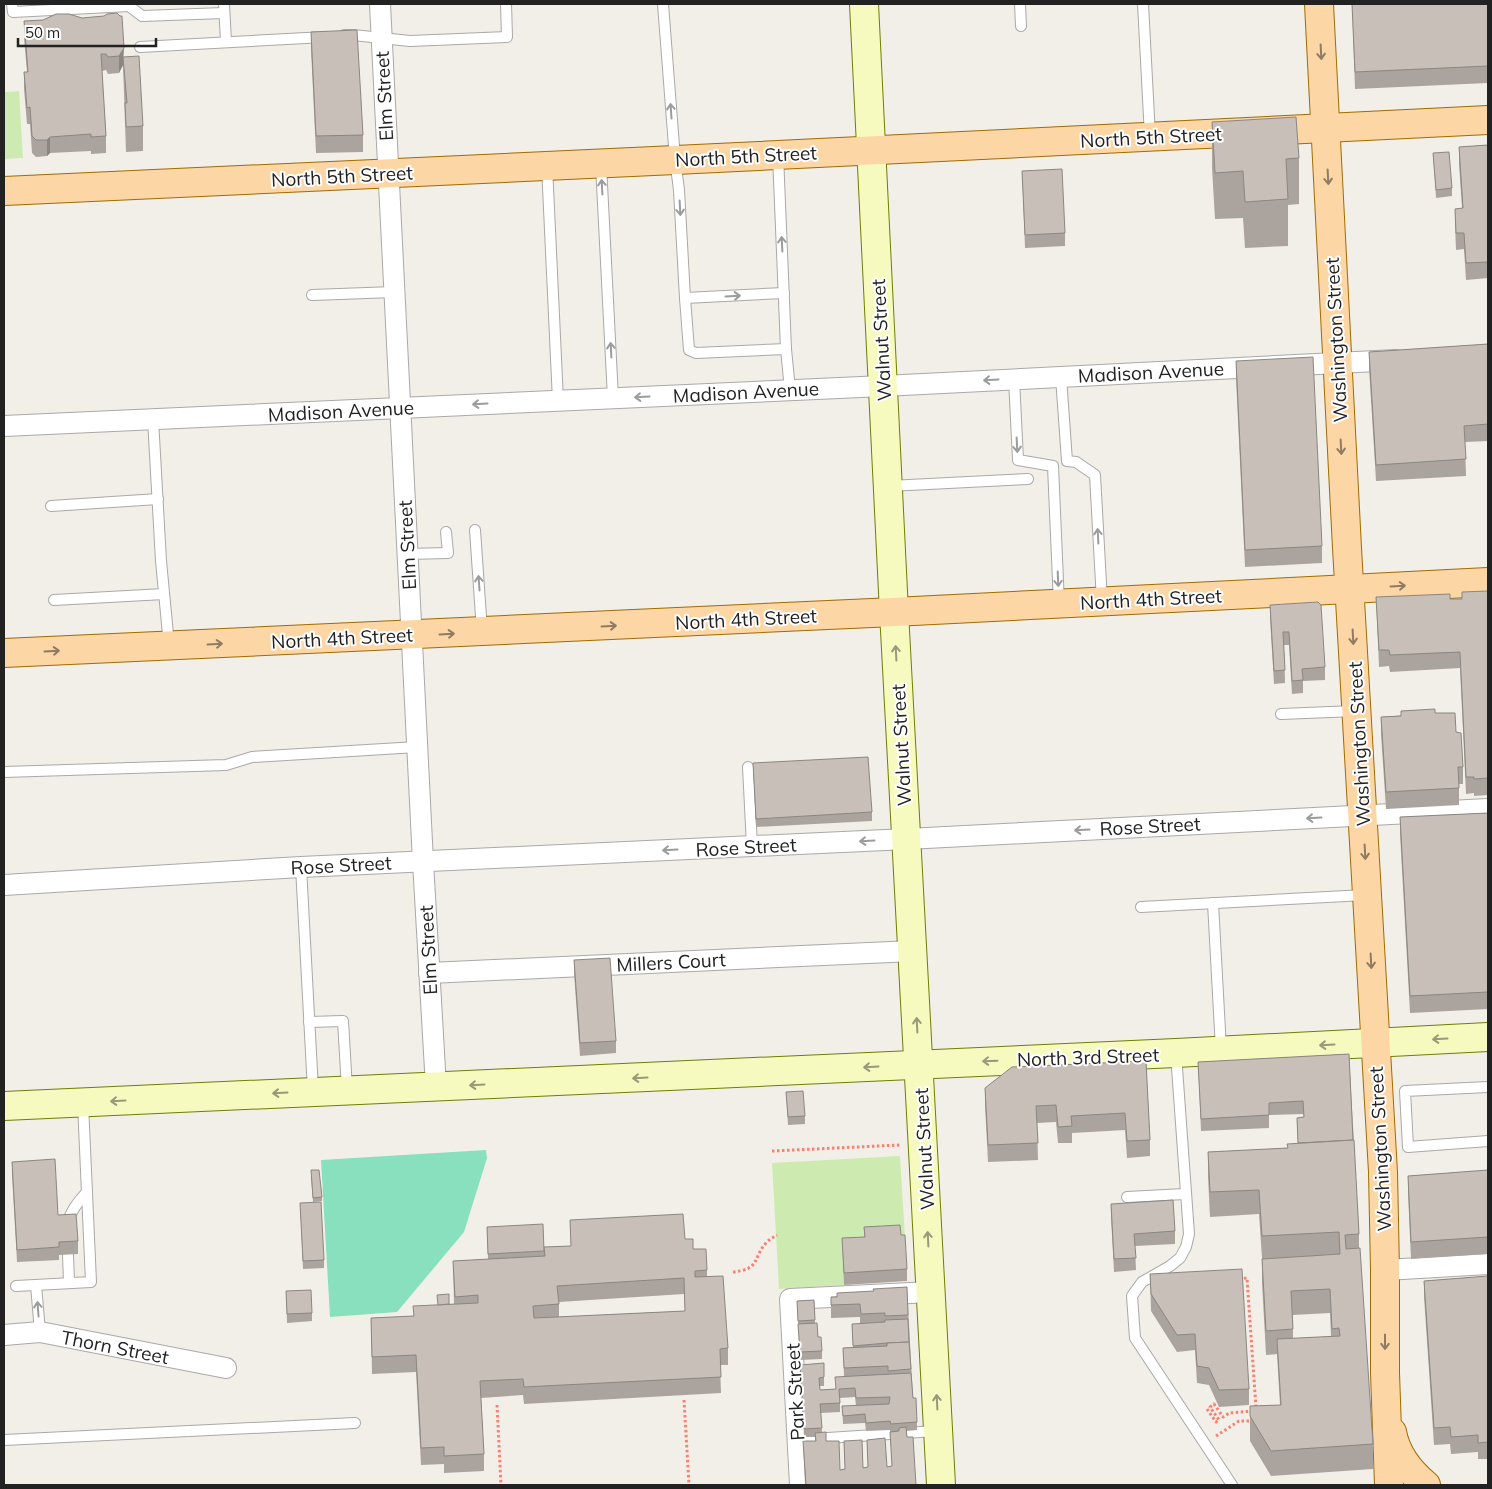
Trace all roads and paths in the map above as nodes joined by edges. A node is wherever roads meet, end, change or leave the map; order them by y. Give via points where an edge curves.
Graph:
1 (12, 4) edge
2 (380, 4) edge
3 (506, 4) edge
4 (663, 4) edge
5 (864, 4) edge
6 (1020, 4) edge
7 (1143, 4) edge
8 (1319, 4) edge
9 (130, 5) edge
10 (224, 8) edge
11 (1021, 26) dead end
12 (382, 38) junction
13 (226, 42) junction
14 (140, 48) dead end
15 (1488, 120) edge
16 (1325, 128) junction
17 (1150, 137) junction
18 (872, 150) junction
19 (778, 154) junction
20 (674, 159) junction
21 (600, 163) junction
22 (547, 165) junction
23 (388, 175) junction
24 (4, 191) edge
25 (394, 292) junction
26 (784, 293) junction
27 (312, 295) dead end
28 (684, 298) junction
29 (786, 349) junction
30 (1412, 359) edge
31 (1337, 363) junction
32 (1061, 377) junction
33 (1014, 379) junction
34 (883, 386) junction
35 (790, 390) junction
36 (613, 398) junction
37 (558, 401) junction
38 (400, 408) junction
39 (153, 419) junction
40 (4, 426) edge
41 (1067, 461) junction
42 (1053, 466) junction
43 (1028, 479) dead end
44 (888, 486) junction
45 (158, 499) junction
46 (51, 506) dead end
47 (474, 530) dead end
48 (446, 532) dead end
49 (408, 554) junction
50 (1488, 582) edge
51 (1350, 589) junction
52 (164, 594) junction
53 (54, 600) dead end
54 (1102, 602) junction
55 (1059, 604) junction
56 (894, 612) junction
57 (482, 632) junction
58 (412, 635) junction
59 (169, 646) junction
60 (4, 653) edge
61 (1357, 711) junction
62 (1282, 714) dead end
63 (417, 747) junction
64 (748, 767) dead end
65 (4, 772) edge
66 (1488, 809) edge
67 (1362, 816) junction
68 (906, 839) junction
69 (752, 846) junction
70 (423, 862) junction
71 (301, 867) junction
72 (4, 884) edge
73 (1367, 894) junction
74 (1213, 903) junction
75 (1141, 907) dead end
76 (913, 951) junction
77 (429, 973) junction
78 (309, 1022) junction
79 (1488, 1037) edge
80 (1375, 1042) junction
81 (1220, 1050) junction
82 (1176, 1053) junction
83 (919, 1064) junction
84 (436, 1087) junction
85 (1488, 1087) edge
86 (347, 1090) junction
87 (313, 1092) junction
88 (83, 1103) junction
89 (4, 1106) edge
90 (1488, 1141) edge
91 (923, 1144) junction
92 (1395, 1148) junction
93 (772, 1151) dead end
94 (87, 1192) junction
95 (1186, 1194) junction
96 (1127, 1197) dead end
97 (66, 1226) edge
98 (777, 1235) dead end
99 (68, 1254) edge
100 (1488, 1264) edge
101 (1385, 1270) junction
102 (733, 1272) dead end
103 (1230, 1280) edge
104 (69, 1283) junction
105 (36, 1285) junction
106 (16, 1286) dead end
107 (931, 1292) junction
108 (40, 1332) junction
109 (4, 1335) edge
110 (226, 1368) dead end
111 (684, 1400) dead end
112 (1386, 1401) junction
113 (497, 1405) dead end
114 (1207, 1409) dead end
115 (1257, 1420) edge
116 (355, 1423) dead end
117 (938, 1431) junction
118 (4, 1440) edge
119 (797, 1440) junction
120 (1204, 1443) junction
121 (501, 1485) edge
122 (688, 1485) edge
123 (800, 1485) edge
124 (941, 1485) edge
125 (1232, 1485) edge
126 (1389, 1485) edge
127 (1426, 1485) edge

1 - 9 lane via 13,12
2 - 12 street, Elm Street
3 - 12 lane via 507,37 410,41
20 -> 4 lane
5 - 18 street, Walnut Street
6 - 11 lane
7 - 17 lane
8 -> 16 main road, Washington Street
9 - 10 lane via 142,16
10 - 13 lane
12 - 13 lane via 353,35
12 - 23 street, Elm Street
13 - 14 lane
15 - 16 main road, North 5th Street
16 - 17 main road, North 5th Street
16 -> 31 main road, Washington Street
17 - 18 main road, North 5th Street
18 - 19 main road, North 5th Street
18 - 34 street, Walnut Street
19 - 20 main road, North 5th Street
26 -> 19 lane
20 - 21 main road, North 5th Street
20 -> 28 lane via 679,190
21 - 22 main road, North 5th Street
36 -> 21 lane
22 - 23 main road, North 5th Street
22 - 37 lane
23 - 24 main road, North 5th Street
23 - 25 street, Elm Street
25 - 27 lane
25 - 38 street, Elm Street
28 -> 26 lane
26 - 29 lane
28 - 29 lane via 689,350 696,353
29 - 35 lane
30 - 31 street, Madison Avenue
31 - 32 street, Madison Avenue
31 -> 51 main road, Washington Street
32 - 33 street, Madison Avenue
32 - 41 lane
33 -> 34 street, Madison Avenue
33 -> 42 lane via 1018,460
34 - 35 street, Madison Avenue
34 - 44 street, Walnut Street
35 -> 36 street, Madison Avenue
36 - 37 street, Madison Avenue
37 -> 38 street, Madison Avenue
38 - 39 street, Madison Avenue
38 - 49 street, Elm Street
39 - 40 street, Madison Avenue
39 - 45 lane
41 - 42 lane
54 -> 41 lane via 1095,475 1076,462
42 -> 55 lane
43 - 44 lane
44 - 56 street, Walnut Street
45 - 46 lane
45 - 52 lane
57 -> 47 lane
48 - 49 lane via 448,553
49 - 58 street, Elm Street
51 -> 50 main road, North 4th Street
51 - 54 main road, North 4th Street
51 -> 61 main road, Washington Street
52 - 53 lane
52 - 59 lane
54 - 55 main road, North 4th Street
55 - 56 main road, North 4th Street
57 -> 56 main road, North 4th Street
68 -> 56 street, Walnut Street
58 -> 57 main road, North 4th Street
59 -> 58 main road, North 4th Street
58 - 63 street, Elm Street
60 -> 59 main road, North 4th Street
61 - 62 lane
61 - 67 main road, Washington Street
63 - 65 lane via 252,757 226,765
63 - 70 street, Elm Street
64 - 69 lane
66 - 67 street, Rose Street
67 -> 68 street, Rose Street
67 -> 73 main road, Washington Street
68 -> 69 street, Rose Street
68 - 76 street, Walnut Street
69 -> 70 street, Rose Street
70 - 71 street, Rose Street
70 - 77 street, Elm Street
71 - 72 street, Rose Street
71 - 78 lane
73 - 74 lane
73 -> 80 main road, Washington Street
74 - 75 lane
74 - 81 lane
76 - 77 street, Millers Court
83 -> 76 street, Walnut Street
77 - 84 street, Elm Street
78 - 86 lane via 343,1021
78 - 87 lane
79 -> 80 street, North 3rd Street
80 -> 81 street, North 3rd Street
80 - 92 main road, Washington Street
81 - 82 street, North 3rd Street
82 -> 83 street, North 3rd Street
82 - 95 lane
83 -> 84 street, North 3rd Street
83 - 91 street, Walnut Street
84 - 86 street, North 3rd Street
85 - 92 lane via 1406,1091
86 - 87 street, North 3rd Street
87 -> 88 street, North 3rd Street
88 - 89 street, North 3rd Street
88 - 94 lane
90 - 92 lane
91 - 93 path
107 -> 91 street, Walnut Street
92 - 101 main road, Washington Street
94 - 97 lane via 70,1213
94 - 104 lane via 91,1282
95 - 96 lane
95 - 120 lane via 1189,1234 1186,1247 1180,1258 1142,1282 1132,1296 1134,1330 1135,1338
98 - 102 path via 766,1243 755,1265
99 - 104 lane
100 - 101 street
101 -> 112 main road, Washington Street
103 - 114 path via 1247,1278 1256,1411 1229,1413 1223,1417 1214,1404 1210,1407 1219,1420 1216,1422
104 - 105 lane
105 - 106 lane
108 -> 105 lane
117 -> 107 street, Walnut Street
107 - 119 street, Park Street via 790,1299
108 - 109 street, Thorn Street
108 - 110 street, Thorn Street
111 - 122 path
112 - 126 main road, Washington Street
112 - 127 main road via 1394,1442 1403,1460
113 - 121 path
115 - 120 path via 1240,1421
116 - 118 lane
117 - 119 lane
117 - 124 street, Walnut Street
119 - 123 street, Park Street
120 - 125 lane

